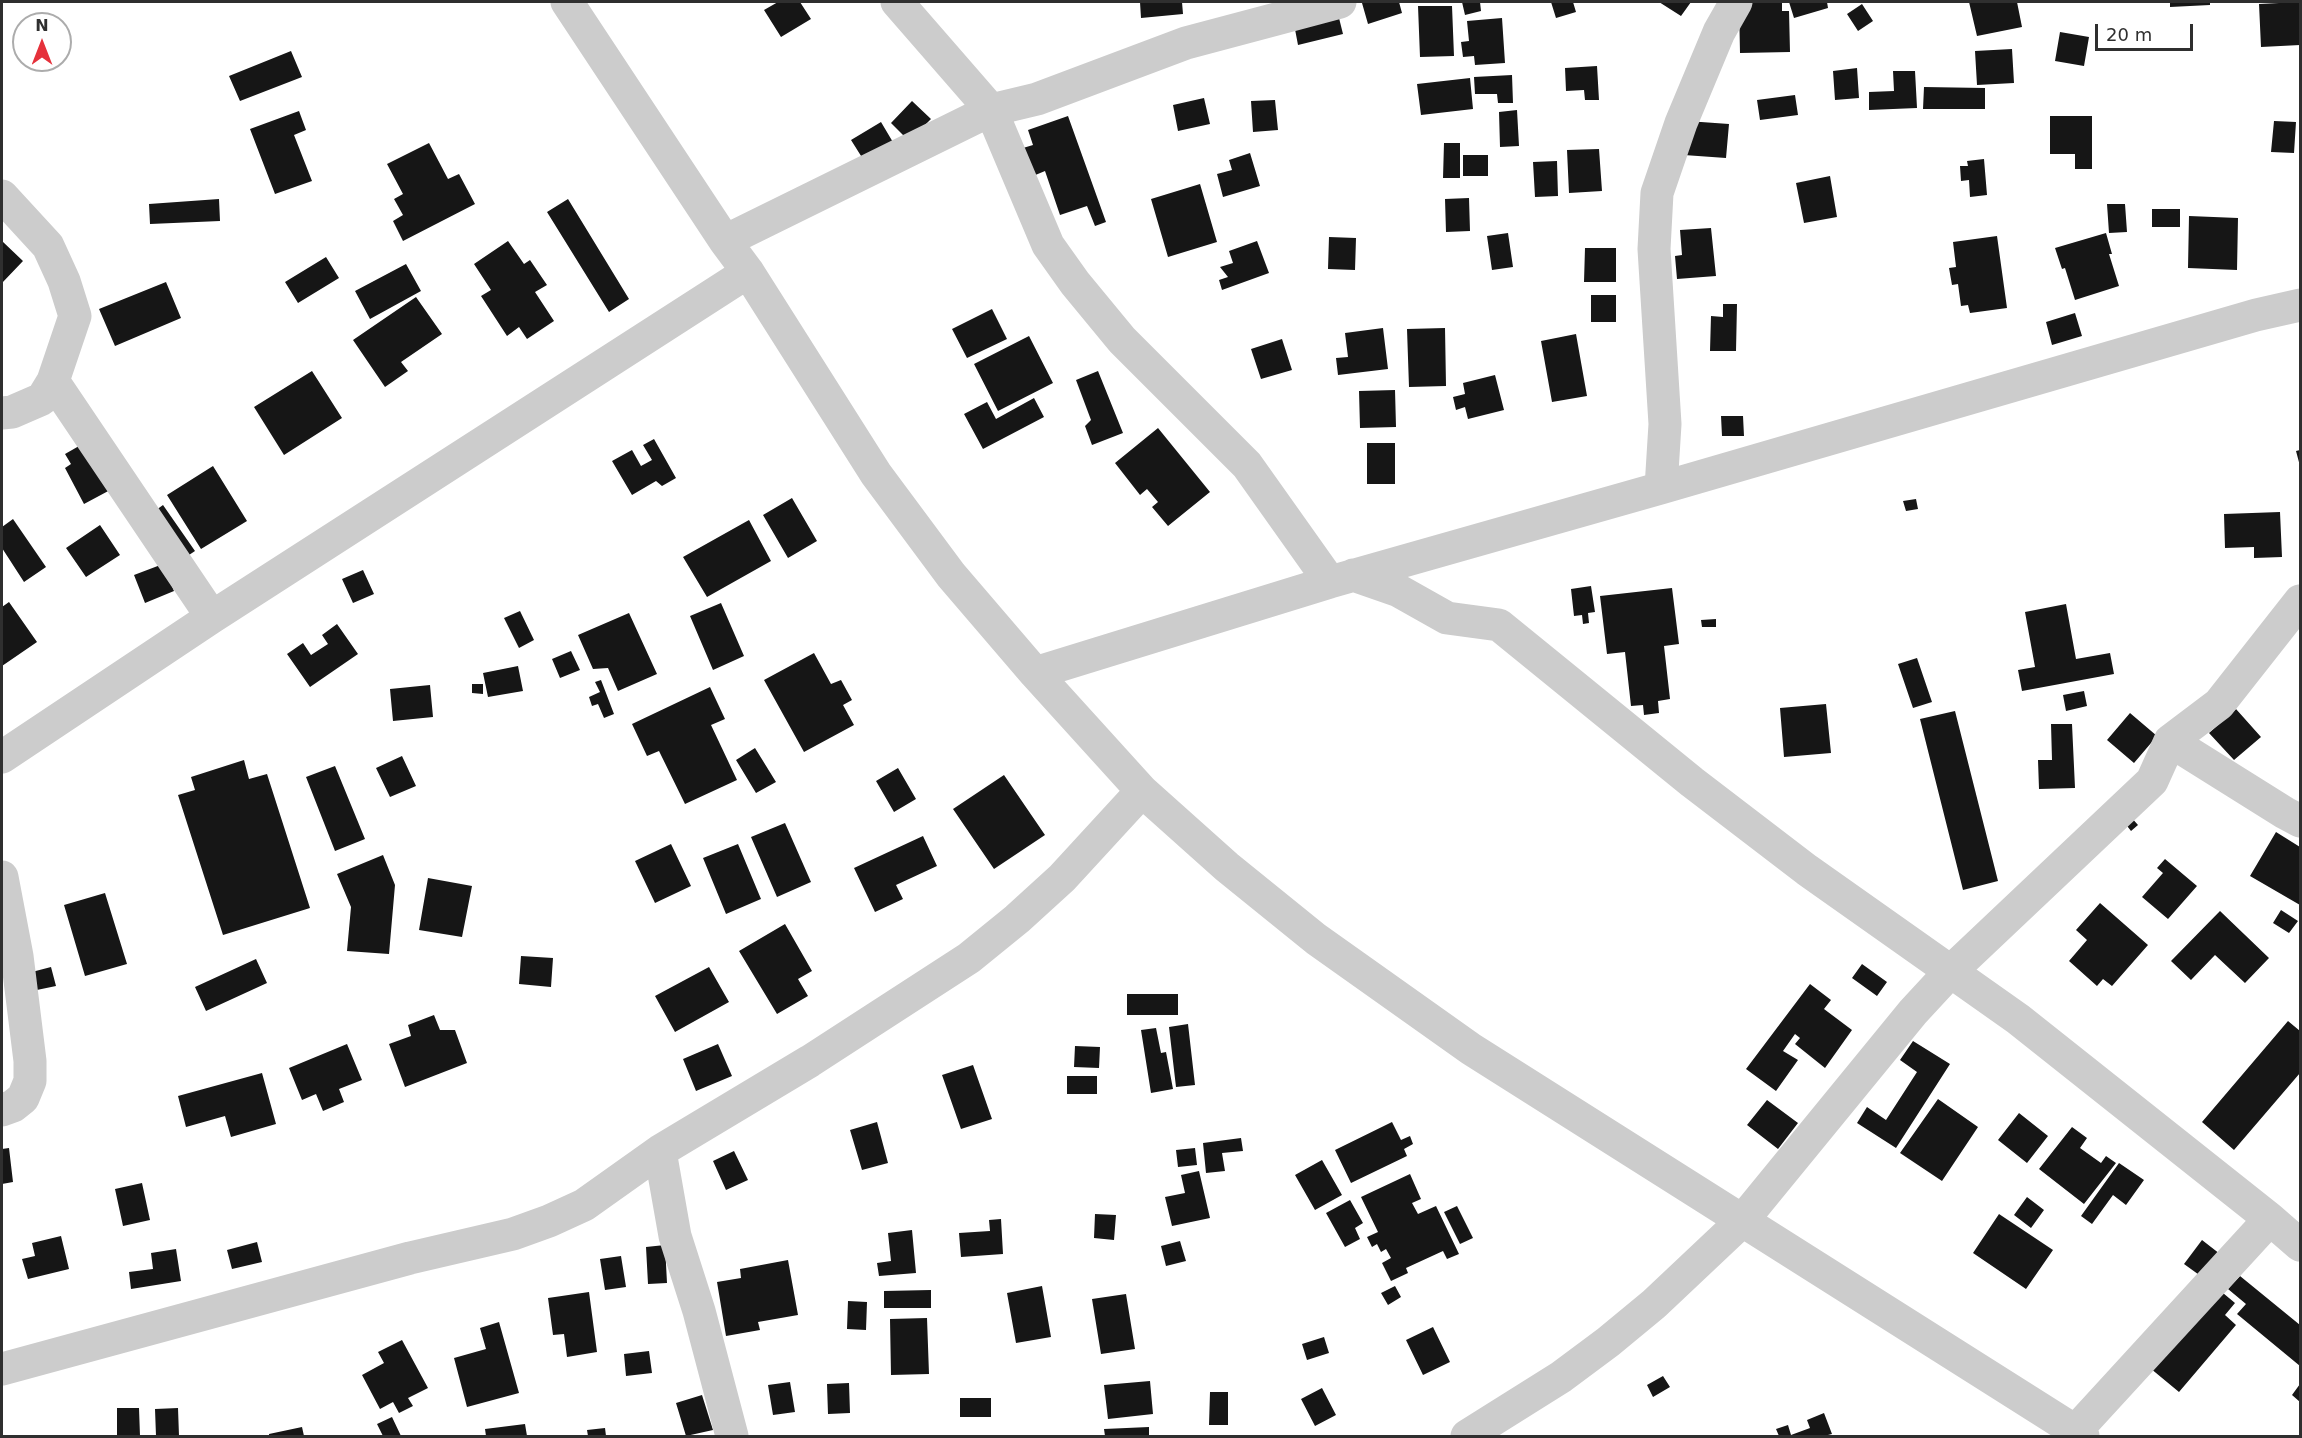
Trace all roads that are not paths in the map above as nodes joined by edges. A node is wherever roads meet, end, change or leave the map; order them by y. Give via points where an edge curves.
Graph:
1 (567, 2) edge
2 (897, 2) edge
3 (1340, 2) edge
4 (1736, 2) edge
5 (991, 110) junction
6 (2, 196) edge
7 (725, 241) junction
8 (748, 272) junction
9 (2301, 305) edge
10 (53, 381) junction
11 (2, 413) edge
12 (1661, 488) junction
13 (1341, 578) junction
14 (2301, 601) edge
15 (212, 617) junction
16 (1035, 673) junction
17 (2170, 741) junction
18 (2, 757) edge
19 (1142, 791) junction
20 (2301, 821) edge
21 (2, 877) edge
22 (1950, 972) junction
23 (13, 1008) edge
24 (2, 1110) edge
25 (660, 1151) junction
26 (2270, 1219) junction
27 (1742, 1221) junction
28 (2301, 1245) edge
29 (2, 1368) edge
30 (2076, 1435) edge
31 (732, 1437) edge
32 (1467, 1437) edge

1 - 7 street
2 - 5 street
3 - 5 street via 1186,43 1037,99
4 - 12 street via 1719,32 1681,123 1657,193 1654,249 1665,423
5 - 7 street
5 - 13 street via 1048,245 1075,283 1122,340 1246,465
6 - 10 street via 48,246 75,316
7 - 8 street
8 - 15 street
8 - 16 street via 876,474 951,575
9 - 12 street
10 - 11 street via 42,399
10 - 15 street
12 - 13 street
13 - 16 street
13 - 22 street via 1399,591 1447,618 1499,625 1692,782
14 - 17 street via 2218,704
15 - 18 street
16 - 19 street
17 - 20 street
17 - 22 street via 2152,781
19 - 25 street via 1062,878 969,958 810,1061
19 - 27 street via 1316,939 1472,1049
21 - 23 street via 17,956
22 - 26 street via 2018,1019
22 - 27 street
23 - 24 street via 30,1061 30,1081 23,1098
25 - 29 street via 584,1204 513,1234
25 - 31 street via 675,1236
26 - 28 street
26 - 30 street
27 - 30 street
27 - 32 street via 1608,1342

